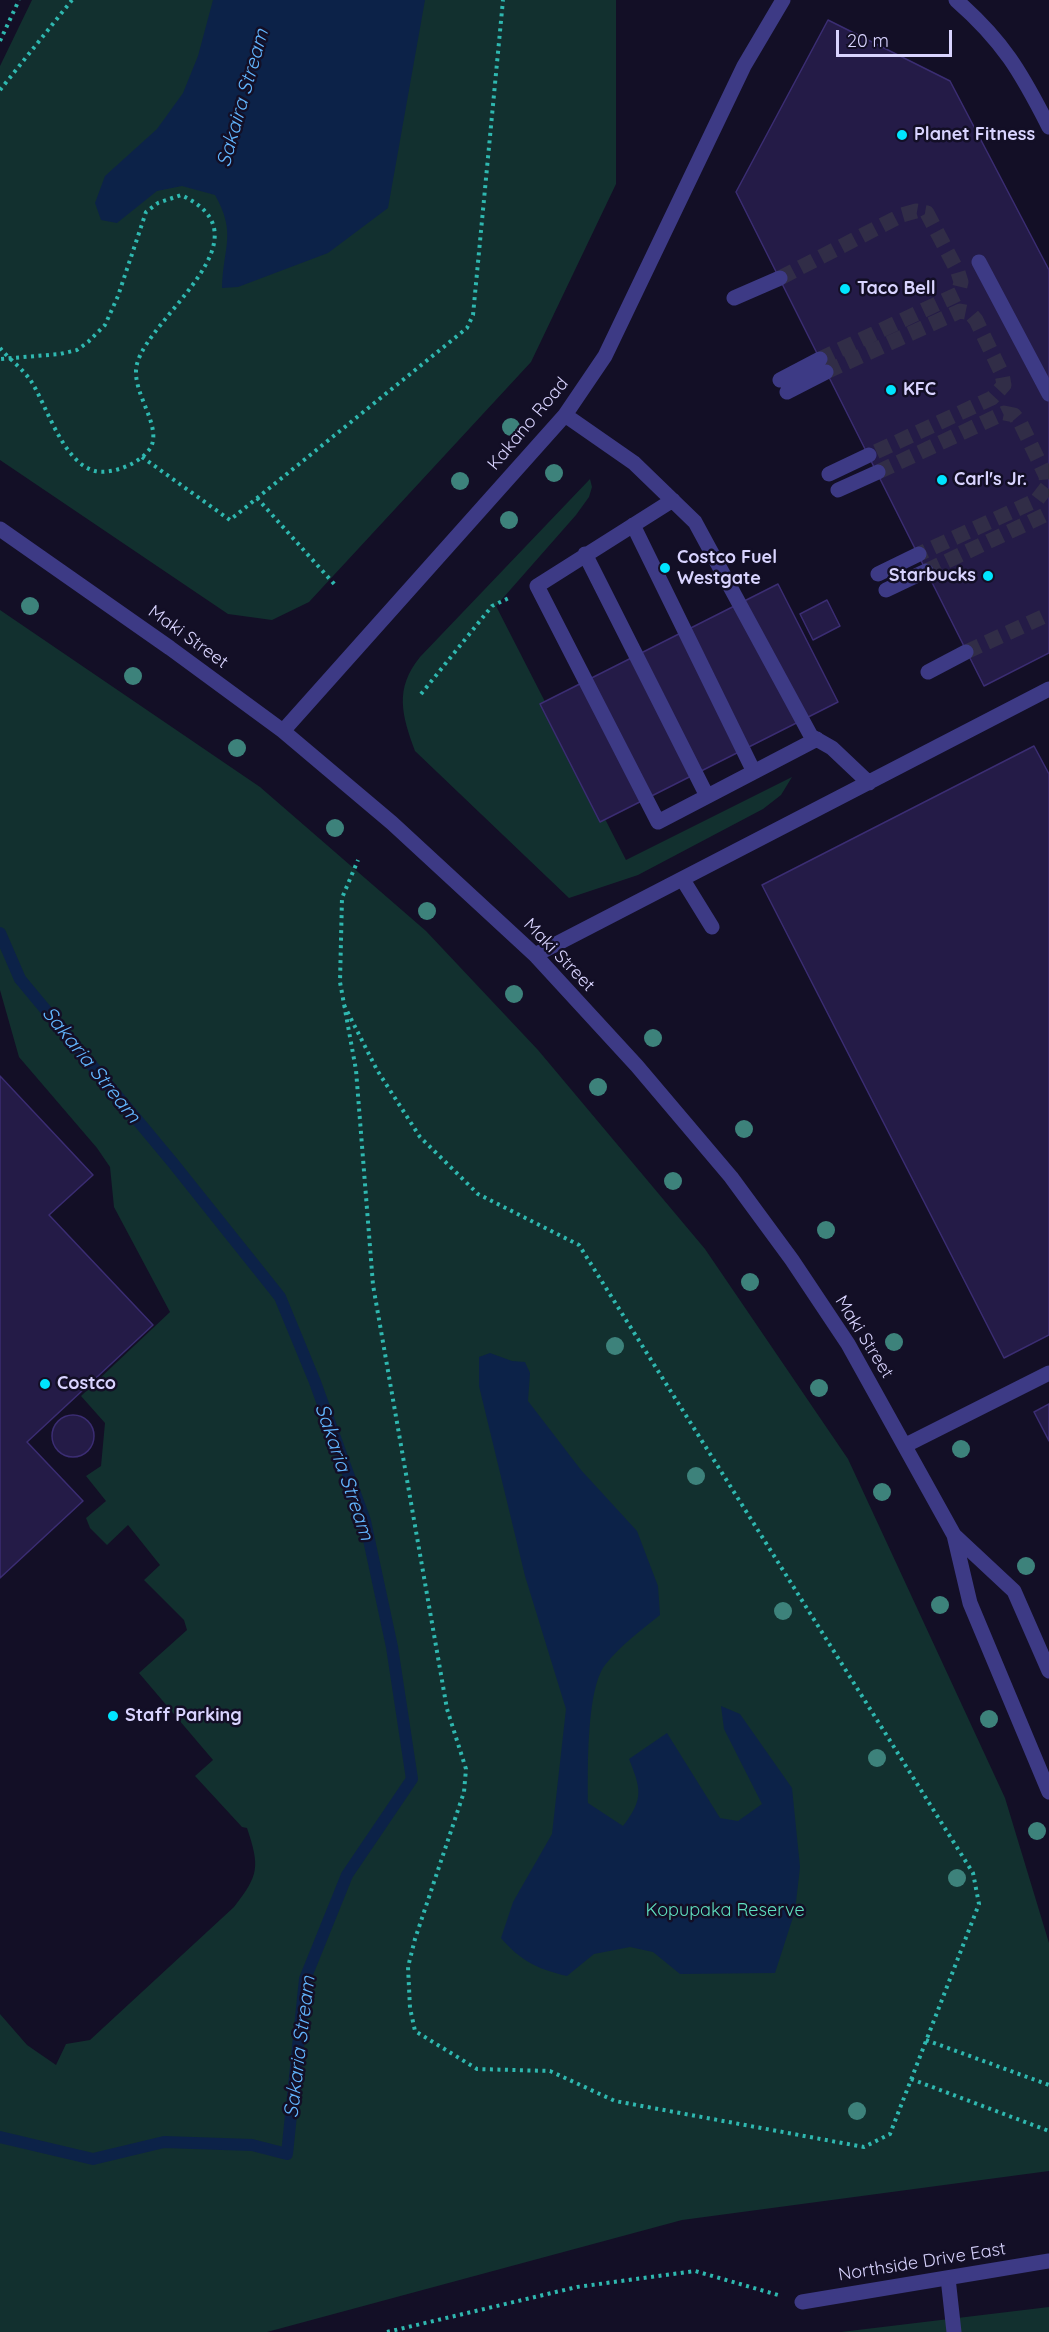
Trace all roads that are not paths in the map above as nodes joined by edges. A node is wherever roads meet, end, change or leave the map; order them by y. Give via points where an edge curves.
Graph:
1 (783, 0) edge
2 (957, 0) edge
3 (1049, 126) edge
4 (979, 262) dead end
5 (780, 278) tunnel mouth
6 (734, 298) dead end
7 (823, 366) tunnel mouth
8 (783, 386) dead end
9 (1049, 394) edge
10 (565, 415) junction
11 (869, 455) tunnel mouth
12 (878, 472) tunnel mouth
13 (829, 474) dead end
14 (838, 490) dead end
15 (673, 500) junction
16 (633, 525) junction
17 (0, 529) edge
18 (585, 554) junction
19 (919, 554) tunnel mouth
20 (926, 571) tunnel mouth
21 (878, 574) dead end
22 (886, 590) dead end
23 (966, 652) tunnel mouth
24 (928, 672) dead end
25 (1049, 688) edge
26 (283, 731) junction
27 (817, 739) junction
28 (754, 772) junction
29 (869, 783) junction
30 (707, 796) junction
31 (683, 880) junction
32 (712, 927) dead end
33 (536, 955) junction
34 (1049, 1373) edge
35 (906, 1445) junction
36 (954, 1535) junction
37 (1049, 1671) edge
38 (1049, 1792) edge
39 (1049, 2261) edge
40 (948, 2278) junction
41 (802, 2302) road end
42 (954, 2332) edge

1 - 10 street, Kakano Road via 744,66 605,356
2 - 3 street via 985,26 1018,68
4 - 9 street
5 - 6 street
7 - 8 street
10 - 15 street via 634,463
10 - 26 street, Kakano Road
11 - 13 street
12 - 14 street
15 - 16 street
15 - 27 street via 695,522 811,736
16 - 18 street
16 - 28 street
17 - 26 street, Maki Street
18 - 30 street
18 - 30 street via 537,586 658,822
19 - 21 street
20 - 22 street
23 - 24 street
25 - 29 street
26 - 33 street, Maki Street via 409,838
27 - 28 street
27 - 29 street
28 - 30 street
29 - 31 street
31 - 32 street
31 - 33 street
33 - 35 street, Maki Street via 731,1178 848,1344
34 - 35 street
35 - 36 street, Maki Street
36 - 37 street, Maki Street via 1014,1592
36 - 38 street, Maki Street via 970,1603
39 - 40 street, Northside Drive East
40 - 41 street, Northside Drive East
40 - 42 street

